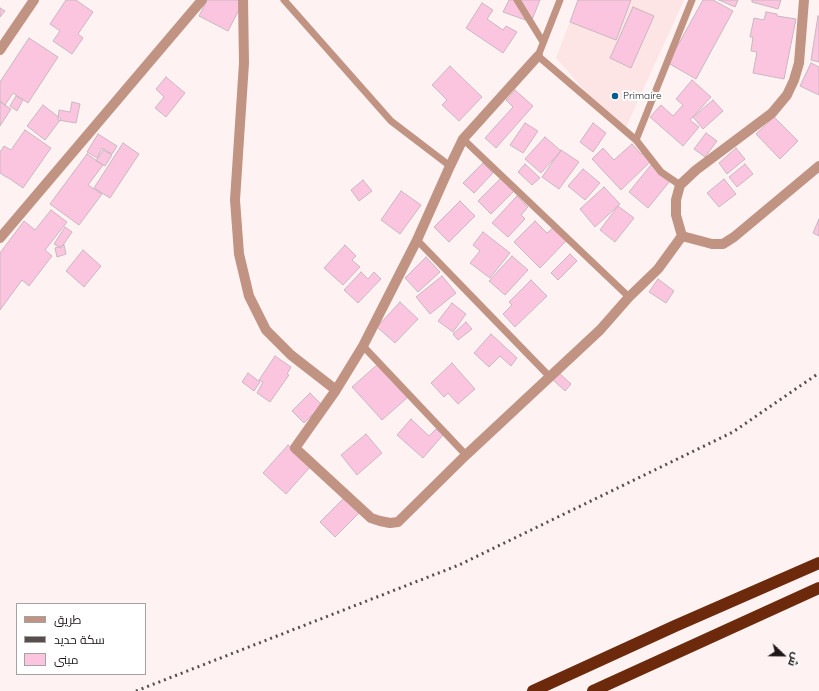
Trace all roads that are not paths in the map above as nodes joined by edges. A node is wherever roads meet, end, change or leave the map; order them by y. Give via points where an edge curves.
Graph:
1 (34, 0) edge
2 (202, 0) edge
3 (243, 0) edge
4 (284, 0) edge
5 (517, 0) edge
6 (560, 0) edge
7 (692, 0) edge
8 (804, 0) edge
9 (544, 42) junction
10 (0, 50) edge
11 (538, 56) junction
12 (463, 139) junction
13 (636, 140) junction
14 (450, 166) junction
15 (819, 166) edge
16 (680, 185) junction
17 (682, 236) junction
18 (0, 238) edge
19 (417, 240) junction
20 (629, 298) junction
21 (363, 346) junction
22 (550, 376) junction
23 (336, 390) junction
24 (466, 455) junction
25 (819, 563) edge
26 (819, 588) edge
27 (533, 691) edge
28 (593, 691) edge

1 - 10 street
2 - 18 street
3 - 23 street via 244,63 235,200 239,254 250,296 266,330 291,355
4 - 14 lane via 391,121
5 - 9 lane
6 - 9 lane
7 - 13 lane
8 - 16 street via 799,63 787,95 772,113
9 - 11 lane
11 - 12 street
11 - 13 lane
12 - 14 street
12 - 20 lane
13 - 16 lane via 661,172
14 - 19 street
15 - 17 street via 723,244 712,244
16 - 17 street via 676,215
17 - 20 street via 658,269
19 - 21 street
19 - 22 lane
20 - 22 street via 600,330
21 - 23 street
21 - 24 lane
22 - 24 street
23 - 24 street via 295,448 370,518 390,523 398,522
25 - 27 highway
26 - 28 highway

